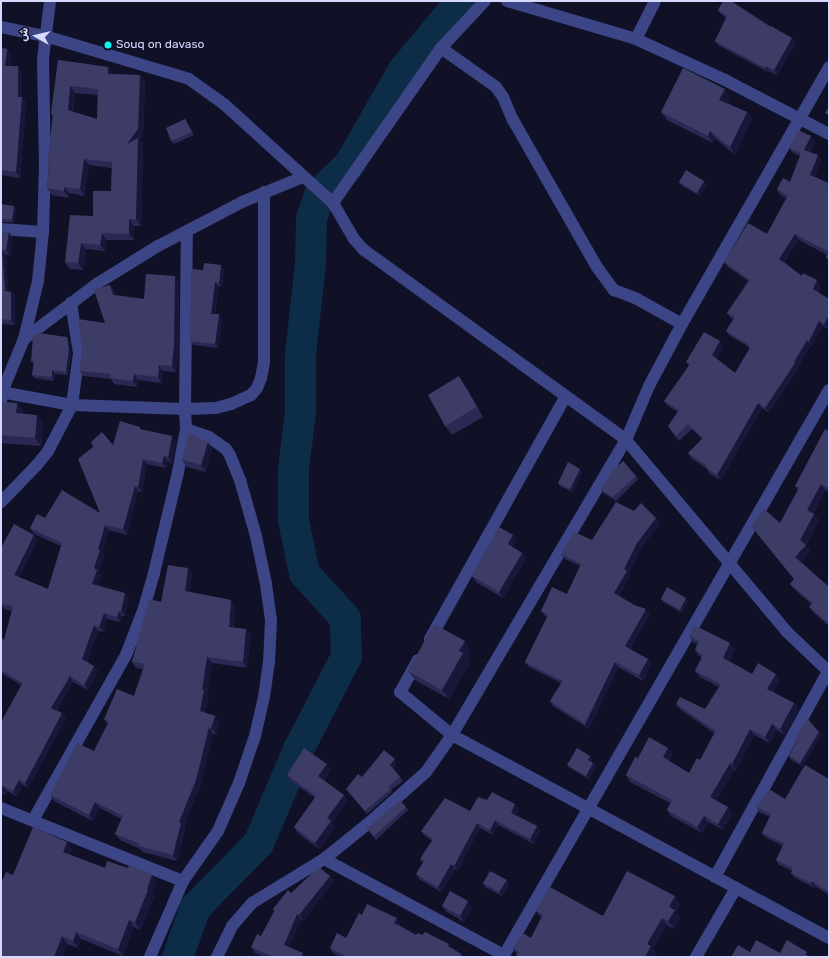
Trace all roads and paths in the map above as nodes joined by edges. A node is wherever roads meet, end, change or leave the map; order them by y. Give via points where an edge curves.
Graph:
1 (50, 1) edge
2 (485, 1) edge
3 (507, 1) edge
4 (655, 1) edge
5 (1, 27) edge
6 (45, 36) junction
7 (636, 39) junction
8 (441, 48) junction
9 (829, 67) edge
10 (801, 118) junction
11 (829, 134) edge
12 (303, 177) junction
13 (264, 192) junction
14 (332, 203) junction
15 (1, 229) edge
16 (187, 231) junction
17 (43, 232) junction
18 (71, 303) junction
19 (682, 324) junction
20 (24, 339) junction
21 (829, 390) edge
22 (1, 396) edge
23 (566, 396) junction
24 (72, 405) junction
25 (185, 409) junction
26 (186, 429) junction
27 (626, 440) junction
28 (1, 502) edge
29 (730, 562) junction
30 (829, 672) edge
31 (452, 735) junction
32 (1, 808) edge
33 (588, 808) junction
34 (33, 820) junction
35 (324, 859) junction
36 (715, 877) junction
37 (183, 881) junction
38 (736, 888) junction
39 (829, 938) edge
40 (220, 956) edge
41 (503, 956) edge
42 (150, 957) edge
43 (696, 957) edge

1 - 6 street
2 - 8 street
3 - 7 street
4 - 7 street
5 - 6 street
6 - 12 street via 189,79 225,105
6 - 17 street
7 - 10 street
8 - 14 street
8 - 19 street via 496,87 597,267 614,290 637,299
9 - 10 street
10 - 11 street
10 - 19 street
12 - 13 street
12 - 14 street
13 - 16 street
13 - 25 street via 264,362 261,378 251,395 231,404 216,408
14 - 23 street via 354,240 364,250
15 - 17 street
16 - 18 street via 98,283
16 - 25 street
17 - 20 street via 38,281
18 - 20 street
18 - 24 street via 79,353
19 - 27 street via 649,386
20 - 22 street
21 - 29 street
22 - 24 street
23 - 27 street
23 - 31 street via 400,692
24 - 25 street
24 - 28 street via 48,451
25 - 26 street
26 - 34 street via 154,573 126,655
26 - 37 street via 209,437 230,455 256,536 271,620 264,697 240,783 218,831
27 - 29 street
27 - 31 street
29 - 30 street via 786,630
29 - 33 street
30 - 36 street
31 - 33 street
31 - 35 street via 426,772 406,792
32 - 34 street
33 - 36 street
33 - 41 street
34 - 37 street
35 - 40 street via 252,903 232,926
35 - 41 street
36 - 38 street
37 - 42 street
38 - 39 street
38 - 43 street

